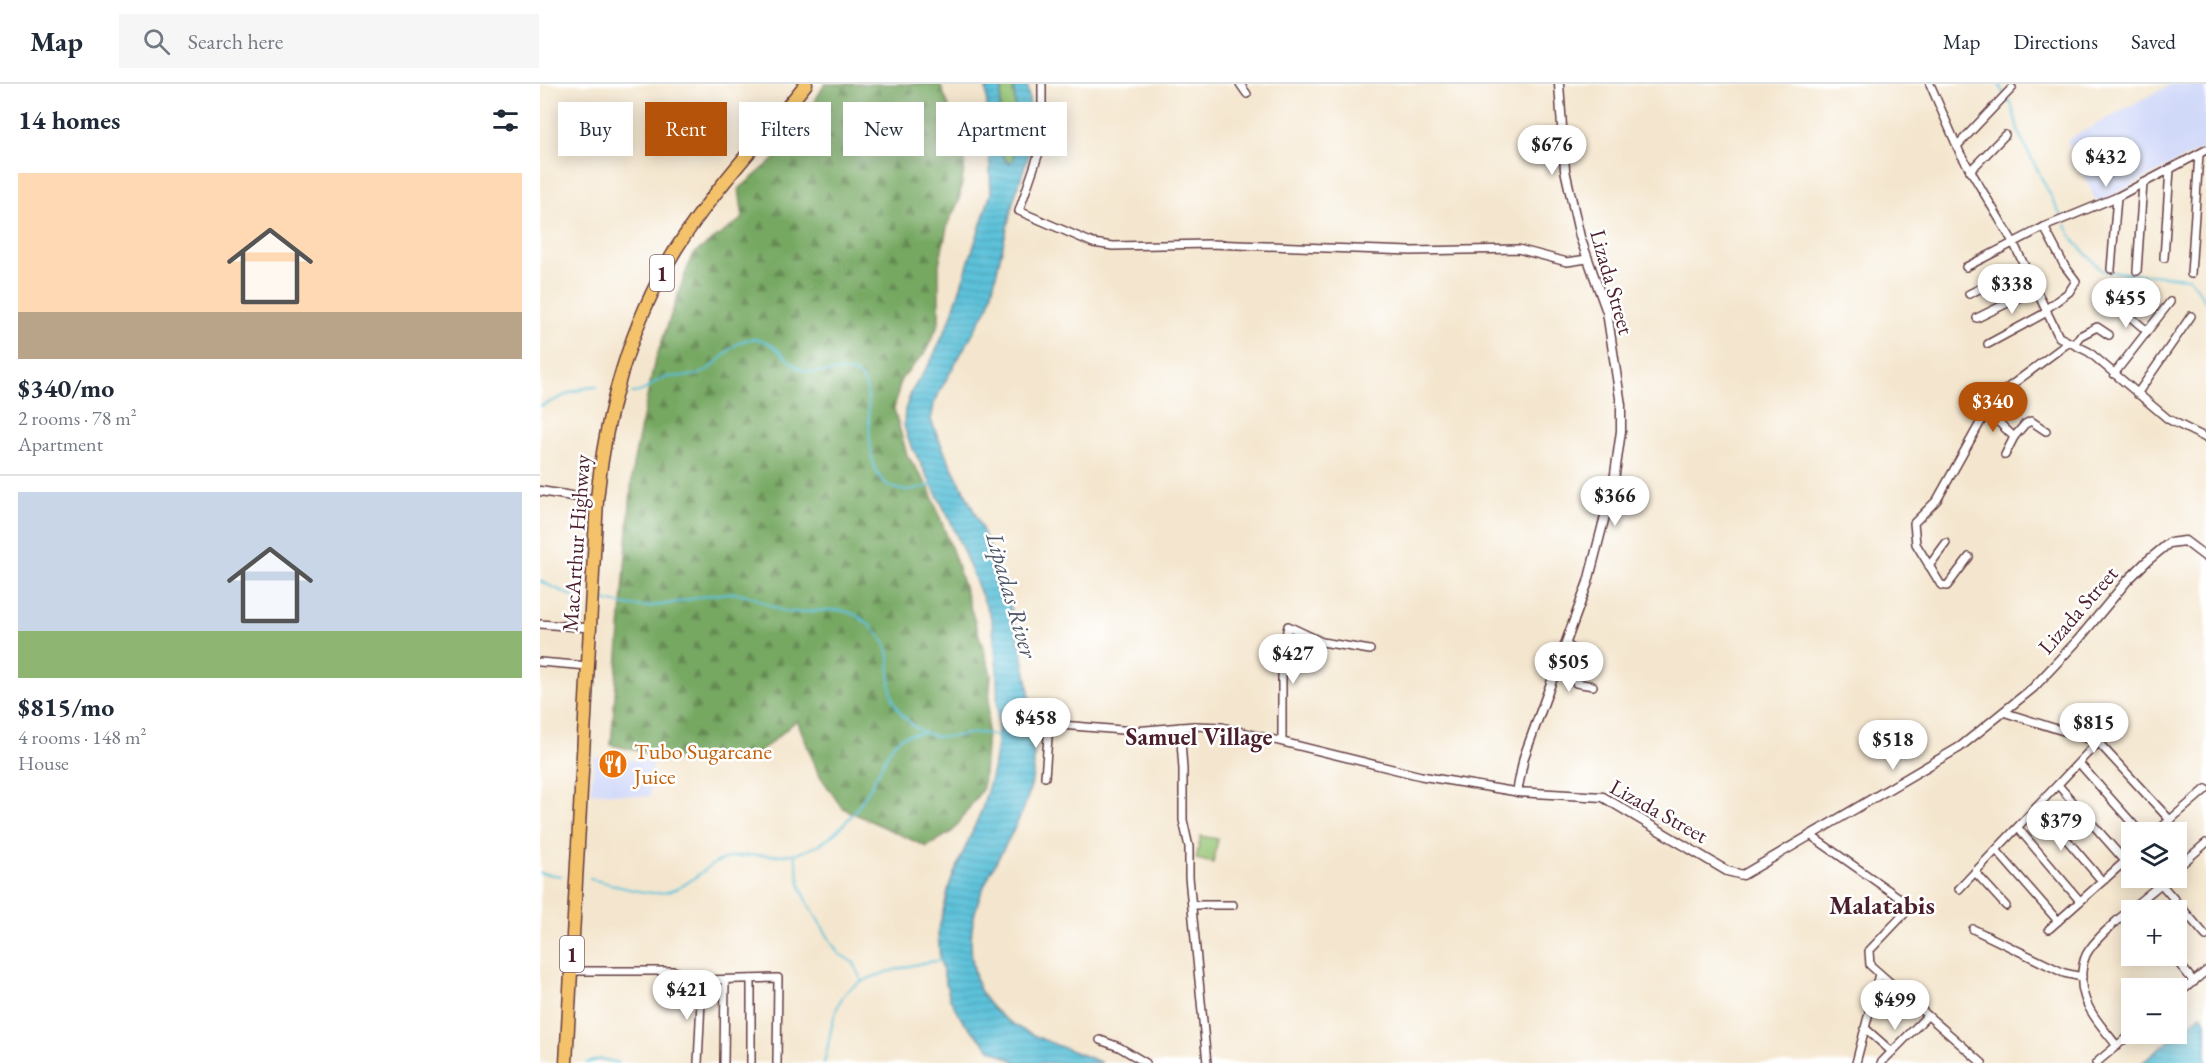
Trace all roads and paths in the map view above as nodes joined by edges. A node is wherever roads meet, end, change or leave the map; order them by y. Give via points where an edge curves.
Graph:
1 (806, 84) edge
2 (1042, 84) edge
3 (1240, 84) edge
4 (1559, 84) edge
5 (1930, 84) edge
6 (2012, 87) dead end
7 (1247, 94) dead end
8 (2005, 135) dead end
9 (1957, 146) junction
10 (2203, 152) edge
11 (2170, 169) junction
12 (1970, 171) junction
13 (2143, 183) junction
14 (2117, 197) junction
15 (2044, 227) junction
16 (2013, 242) junction
17 (2164, 258) dead end
18 (1587, 259) junction
19 (1966, 267) dead end
20 (2024, 267) junction
21 (2111, 269) dead end
22 (2137, 272) dead end
23 (2191, 274) dead end
24 (2036, 290) junction
25 (1969, 294) dead end
26 (2170, 302) dead end
27 (2120, 308) dead end
28 (2046, 311) junction
29 (2191, 315) dead end
30 (1977, 318) dead end
31 (2147, 331) junction
32 (2109, 335) dead end
33 (1988, 344) dead end
34 (2071, 344) junction
35 (2114, 374) junction
36 (2137, 394) junction
37 (1987, 411) junction
38 (2046, 431) dead end
39 (2014, 437) junction
40 (2206, 438) edge
41 (2005, 455) dead end
42 (540, 491) edge
43 (597, 500) junction
44 (1946, 543) dead end
45 (1969, 556) dead end
46 (2206, 557) edge
47 (1929, 566) junction
48 (540, 624) edge
49 (590, 628) junction
50 (1566, 644) junction
51 (1370, 650) dead end
52 (540, 662) edge
53 (1558, 665) junction
54 (588, 666) junction
55 (1576, 668) junction
56 (1593, 686) dead end
57 (2003, 712) junction
58 (1180, 727) junction
59 (1282, 741) junction
60 (2098, 742) junction
61 (2079, 763) junction
62 (1045, 777) dead end
63 (2058, 785) junction
64 (2206, 789) edge
65 (1516, 792) junction
66 (2038, 807) junction
67 (2170, 820) junction
68 (2131, 822) edge
69 (2168, 822) edge
70 (2018, 828) junction
71 (1810, 836) junction
72 (2206, 843) edge
73 (1997, 850) junction
74 (2121, 856) edge
75 (2187, 859) edge
76 (2121, 864) edge
77 (1975, 872) junction
78 (2102, 881) junction
79 (2157, 888) edge
80 (2164, 888) edge
81 (1959, 889) dead end
82 (2145, 900) edge
83 (2080, 901) junction
84 (1193, 905) junction
85 (1233, 905) dead end
86 (2006, 906) dead end
87 (2058, 921) junction
88 (2121, 922) edge
89 (1973, 929) dead end
90 (2049, 929) dead end
91 (2206, 936) edge
92 (2181, 966) edge
93 (571, 971) junction
94 (2206, 972) edge
95 (1879, 974) junction
96 (2082, 976) junction
97 (751, 979) junction
98 (702, 980) junction
99 (725, 980) junction
100 (2194, 981) junction
101 (2187, 987) edge
102 (1927, 1016) junction
103 (1865, 1028) junction
104 (1100, 1040) dead end
105 (2121, 1043) edge
106 (2117, 1046) junction
107 (1892, 1052) junction
108 (1859, 1061) edge
109 (566, 1063) edge
110 (698, 1063) edge
111 (724, 1063) edge
112 (751, 1063) edge
113 (777, 1063) edge
114 (1146, 1063) edge
115 (1207, 1063) edge
116 (1881, 1063) edge
117 (1982, 1063) edge
118 (2096, 1063) edge

1 - 43 highway, MacArthur Highway / 1 via 703,210 654,289 614,400
2 - 18 street via 1042,144 1019,212 1093,243 1411,251 1518,249 1567,262
3 - 7 street
4 - 18 street, Lizada Street via 1565,170
5 - 9 street
6 - 9 street
8 - 12 street
9 - 12 street
10 - 11 street
10 - 23 street
11 - 13 street
11 - 17 street
12 - 16 street
13 - 14 street
13 - 22 street
14 - 15 street
14 - 21 street
15 - 16 street
15 - 28 street via 2076,281
16 - 19 street
16 - 20 street
18 - 50 street, Lizada Street via 1607,312 1621,405 1621,431 1614,481
20 - 24 street
20 - 25 street
24 - 28 street
24 - 30 street
26 - 31 street
27 - 31 street
28 - 33 street
28 - 34 street via 2059,337
29 - 36 street
31 - 35 street
32 - 34 street via 2097,327
34 - 35 street via 2089,352
34 - 37 street via 2002,390
35 - 36 street
36 - 40 street via 2168,419
37 - 39 street
37 - 47 street via 1937,500 1914,523 1916,544
38 - 39 street via 2031,421
39 - 41 street
42 - 43 street
43 - 49 highway, MacArthur Highway / 1
44 - 47 street
45 - 47 street via 1947,586 1941,585
46 - 57 street, Lizada Street via 2185,541 2169,543 2127,581 2033,688
48 - 49 street
49 - 54 highway, MacArthur Highway / 1
50 - 53 street, Lizada Street
50 - 55 street via 1578,652
51 - 59 street via 1322,642 1288,626 1282,654
52 - 54 street
53 - 55 street
53 - 65 street, Lizada Street via 1524,757
54 - 93 highway, MacArthur Highway / 1
55 - 56 street via 1576,683
57 - 60 street
57 - 71 street, Lizada Street via 1960,747
58 - 59 street via 1222,727
58 - 62 street via 1134,731 1049,724
58 - 84 street via 1183,820
59 - 65 street via 1421,776
60 - 61 street
60 - 67 street
61 - 63 street
61 - 68 street
63 - 66 street
63 - 74 street
64 - 67 street
65 - 71 street, Lizada Street via 1603,798 1738,875
66 - 70 street
66 - 78 street
67 - 69 street
70 - 73 street
70 - 83 street
71 - 95 street via 1907,904 1905,913 1869,951 1870,965
72 - 75 street
73 - 77 street
73 - 87 street
76 - 78 street
77 - 81 street
77 - 86 street
78 - 83 street
79 - 82 street
80 - 91 street
83 - 87 street
84 - 85 street
84 - 115 street
87 - 90 street
88 - 96 street via 2089,949
89 - 96 street via 2064,973
92 - 100 street
93 - 98 street via 674,971
93 - 109 highway, MacArthur Highway / 1
94 - 100 street
95 - 102 street
95 - 103 street
96 - 106 street via 2090,1010
97 - 99 street
97 - 112 street
97 - 113 street via 778,978
98 - 99 street
98 - 110 street
99 - 111 street
100 - 101 street
102 - 107 street
102 - 117 street
103 - 107 street
103 - 108 street
104 - 114 street
105 - 106 street
106 - 118 street
107 - 116 street

